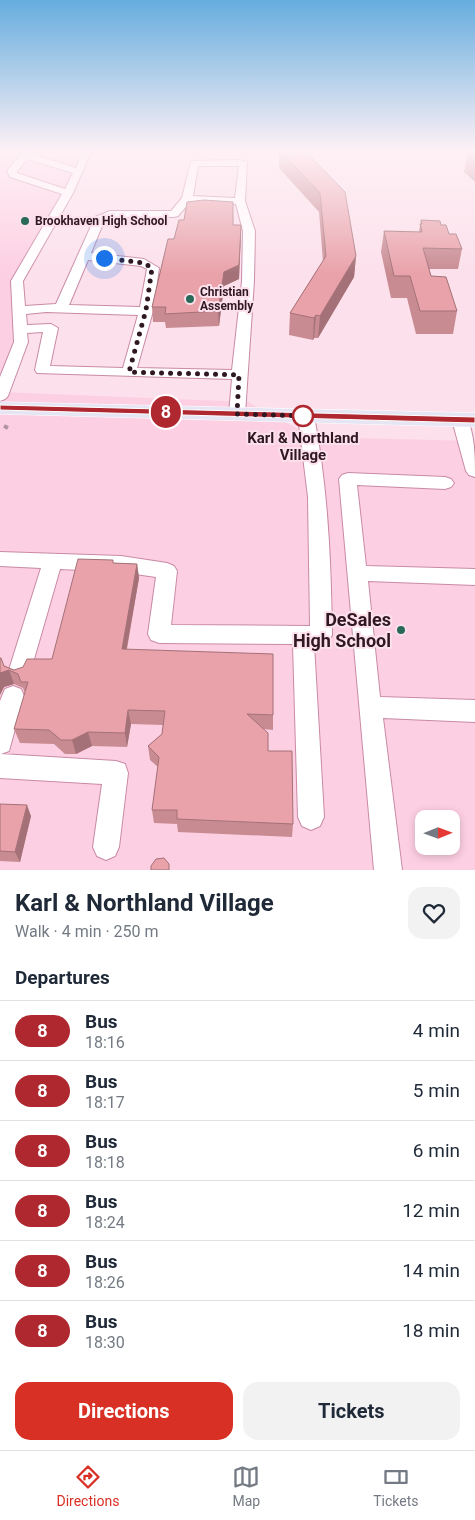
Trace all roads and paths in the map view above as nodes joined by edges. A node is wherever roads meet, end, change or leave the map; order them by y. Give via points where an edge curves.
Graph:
1 (68, 193) edge
2 (188, 193) edge
3 (241, 193) edge
4 (187, 199) junction
5 (240, 201) junction
6 (84, 256) junction
7 (61, 308) junction
8 (146, 310) junction
9 (19, 311) junction
10 (20, 329) junction
11 (129, 372) junction
12 (239, 375) junction
13 (0, 396) edge
14 (237, 414) junction
15 (306, 416) junction
16 (2, 417) edge
17 (468, 420) edge
18 (8, 428) dead end
19 (474, 466) edge
20 (445, 483) dead end
21 (0, 560) edge
22 (53, 561) junction
23 (358, 573) junction
24 (475, 577) edge
25 (302, 635) junction
26 (19, 673) edge
27 (13, 696) dead end
28 (370, 707) junction
29 (475, 711) edge
30 (0, 743) edge
31 (0, 766) edge
32 (311, 817) dead end
33 (106, 847) dead end
34 (388, 870) edge

1 - 9 lane via 17,281
2 - 4 lane
3 - 5 lane
4 - 5 lane
4 - 6 lane via 174,214 110,214 99,219
5 - 12 lane via 249,231
6 - 7 lane
6 - 8 lane via 144,263 152,268
7 - 8 lane
7 - 9 lane
8 - 11 lane
9 - 10 lane
10 - 11 lane via 51,328 42,370
10 - 13 lane via 21,342
11 - 12 lane
12 - 14 lane
14 - 15 main road
14 - 16 main road
15 - 17 main road
15 - 25 lane via 316,497 321,635
16 - 18 path
17 - 19 lane
20 - 23 lane via 348,479
21 - 22 lane
22 - 25 lane via 121,564 167,571 159,634
22 - 26 lane
23 - 24 lane
23 - 28 lane
25 - 32 lane
27 - 30 lane
28 - 29 lane
28 - 34 lane
31 - 33 lane via 116,773

